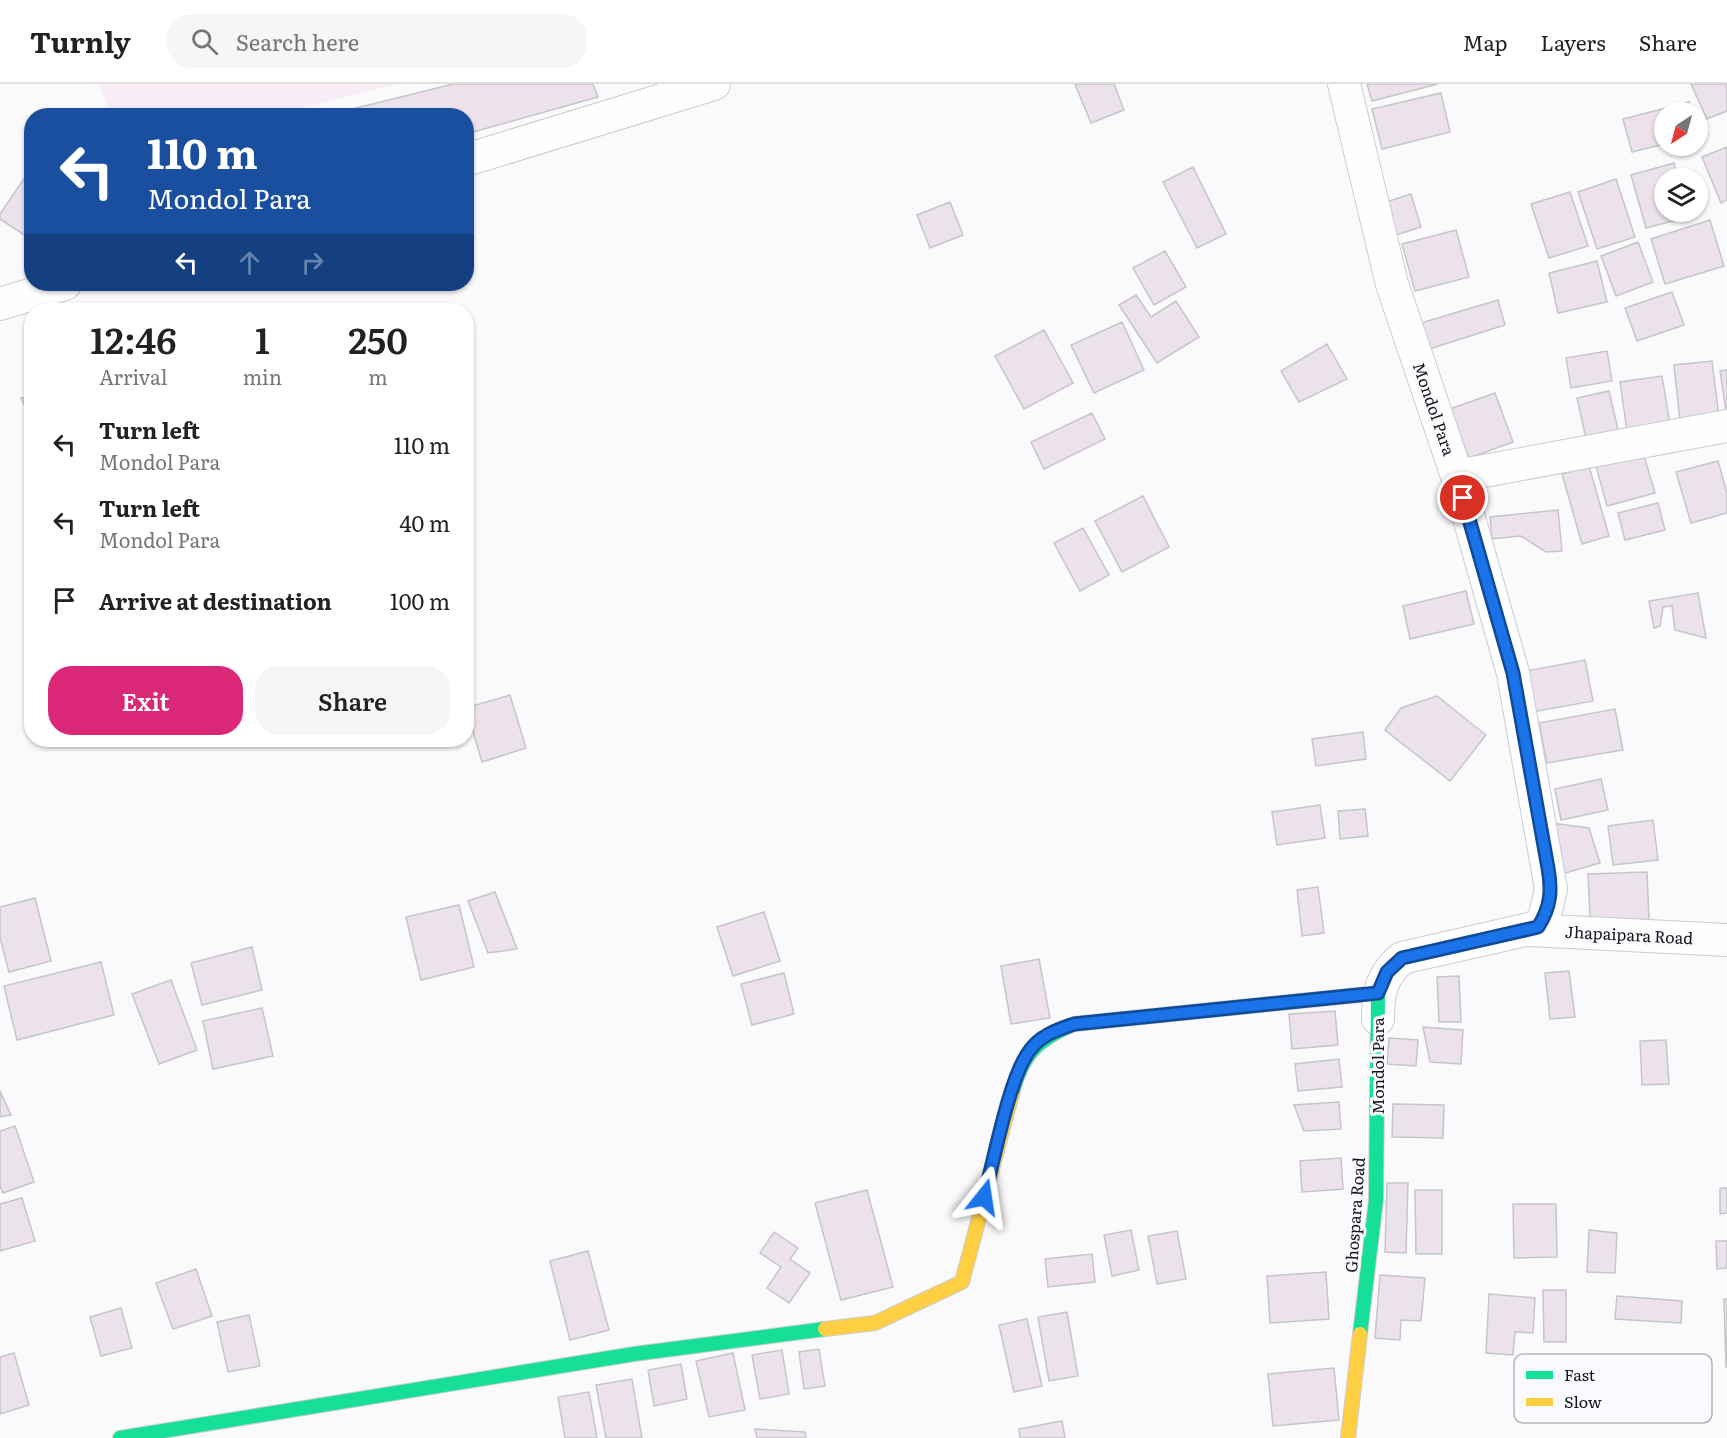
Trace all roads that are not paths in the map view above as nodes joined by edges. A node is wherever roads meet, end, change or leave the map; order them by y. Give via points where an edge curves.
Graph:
1 (714, 84) edge
2 (1344, 84) edge
3 (627, 97) edge
4 (474, 157) edge
5 (42, 291) edge
6 (0, 304) edge
7 (1727, 426) edge
8 (1457, 476) junction
9 (1530, 930) junction
10 (1727, 940) edge
11 (1378, 993) junction
12 (120, 1438) edge
13 (1347, 1438) edge

1 - 3 street
2 - 8 street, Mondol Para via 1392,284
3 - 4 street
5 - 6 street
7 - 8 street
8 - 9 street, Mondol Para via 1513,673 1551,889 1545,915 1538,927
9 - 10 street, Jhapaipara Road
9 - 11 street, Mondol Para via 1402,958 1387,972
11 - 12 street via 1074,1024 1047,1035 1030,1049 1018,1070 962,1282 875,1323 634,1354
11 - 13 street, Mondol Para via 1376,1200 1356,1332

